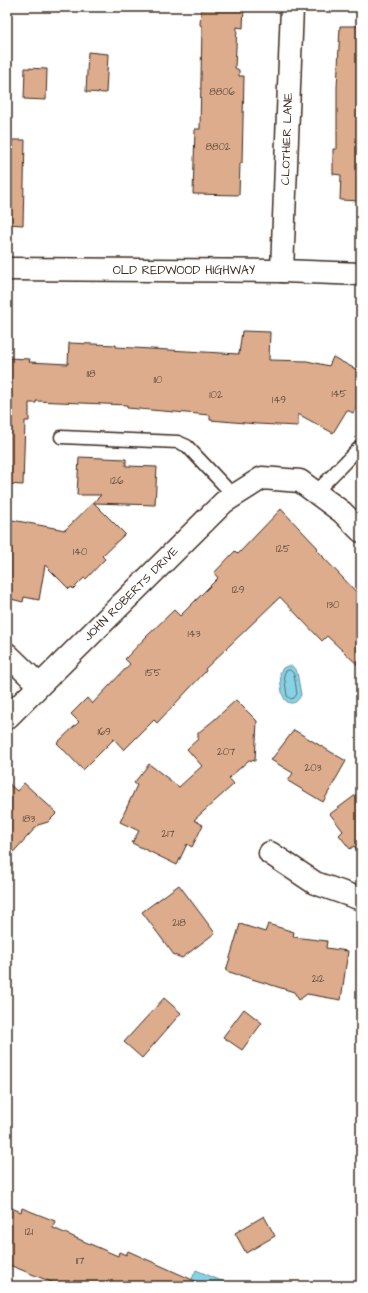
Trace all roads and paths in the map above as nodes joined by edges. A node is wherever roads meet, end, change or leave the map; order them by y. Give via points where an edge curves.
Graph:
1 (292, 7) edge
2 (7, 269) edge
3 (282, 271) junction
4 (361, 274) edge
5 (61, 437) dead end
6 (361, 446) edge
7 (316, 492) junction
8 (234, 496) junction
9 (361, 531) edge
10 (7, 654) edge
11 (39, 685) junction
12 (7, 718) edge
13 (270, 853) dead end
14 (361, 899) edge

1 - 3 street, CLOTHIER LANE
2 - 3 street, OLD REDWOOD HIGHWAY
3 - 4 street, OLD REDWOOD HIGHWAY
5 - 8 lane via 178,442 190,450
6 - 7 lane
7 - 8 street, JOHN ROBERTS DRIVE via 300,481 262,478
7 - 9 street
8 - 11 street, JOHN ROBERTS DRIVE via 224,502
10 - 11 street
11 - 12 street, JOHN ROBERTS DRIVE
13 - 14 street via 315,883

